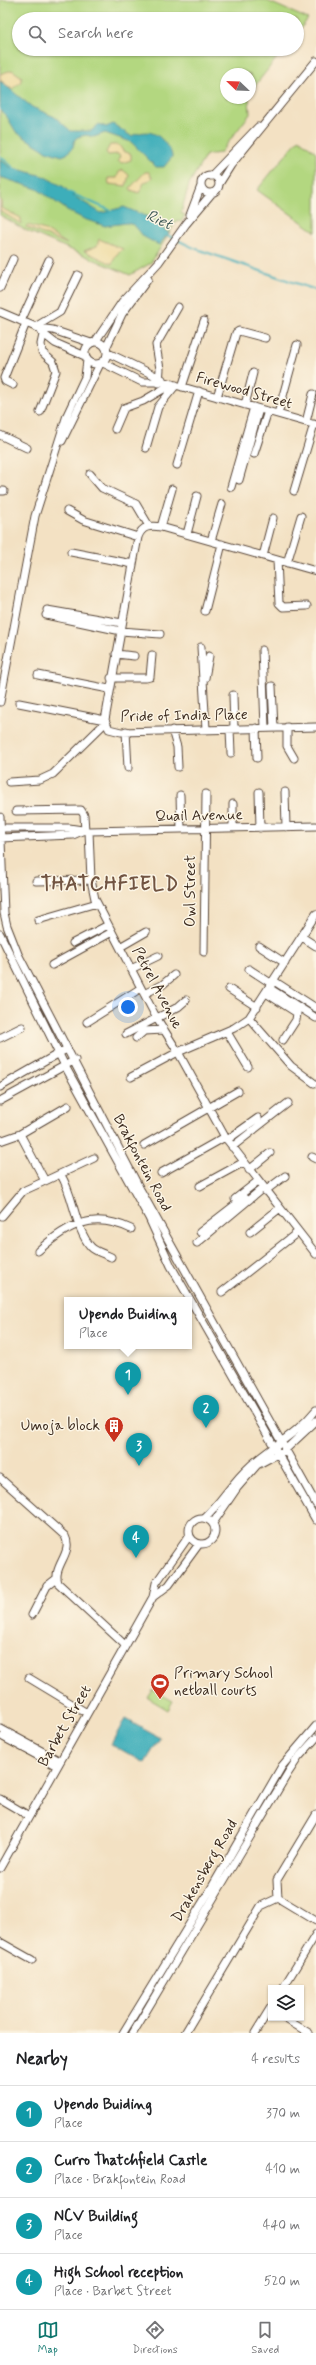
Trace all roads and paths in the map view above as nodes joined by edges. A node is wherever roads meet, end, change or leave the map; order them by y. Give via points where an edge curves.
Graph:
1 (316, 61) edge
2 (290, 93) junction
3 (211, 176) junction
4 (219, 184) junction
5 (201, 186) junction
6 (212, 193) junction
7 (186, 224) junction
8 (13, 259) dead end
9 (49, 260) dead end
10 (156, 265) junction
11 (78, 275) dead end
12 (0, 288) edge
13 (178, 306) dead end
14 (0, 312) edge
15 (204, 321) dead end
16 (24, 322) junction
17 (36, 328) junction
18 (44, 335) junction
19 (67, 335) junction
20 (265, 338) dead end
21 (93, 343) junction
22 (296, 345) dead end
23 (62, 346) junction
24 (107, 350) junction
25 (86, 358) junction
26 (102, 364) junction
27 (143, 369) junction
28 (253, 373) dead end
29 (138, 380) junction
30 (169, 383) junction
31 (13, 385) dead end
32 (199, 391) junction
33 (313, 394) dead end
34 (217, 397) junction
35 (244, 405) junction
36 (257, 408) junction
37 (268, 411) junction
38 (40, 412) dead end
39 (278, 414) junction
40 (306, 422) junction
41 (315, 425) edge
42 (115, 429) dead end
43 (0, 436) edge
44 (27, 448) dead end
45 (146, 448) dead end
46 (56, 450) junction
47 (254, 454) dead end
48 (177, 465) dead end
49 (90, 474) dead end
50 (239, 480) dead end
51 (231, 487) dead end
52 (117, 489) dead end
53 (172, 489) dead end
54 (294, 491) dead end
55 (197, 496) dead end
56 (222, 504) dead end
57 (67, 511) dead end
58 (224, 516) dead end
59 (301, 516) dead end
60 (273, 518) dead end
61 (155, 526) junction
62 (187, 534) junction
63 (139, 535) junction
64 (216, 542) junction
65 (71, 552) dead end
66 (263, 556) junction
67 (277, 560) junction
68 (287, 562) junction
69 (133, 564) junction
70 (316, 571) edge
71 (307, 606) dead end
72 (205, 611) dead end
73 (122, 623) junction
74 (121, 631) junction
75 (160, 634) dead end
76 (201, 647) dead end
77 (262, 650) dead end
78 (116, 654) junction
79 (152, 655) dead end
80 (134, 656) dead end
81 (209, 656) dead end
82 (267, 666) dead end
83 (38, 675) dead end
84 (111, 678) junction
85 (204, 682) junction
86 (272, 686) dead end
87 (109, 689) junction
88 (233, 695) dead end
89 (0, 702) edge
90 (19, 703) dead end
91 (105, 721) junction
92 (316, 726) edge
93 (270, 727) junction
94 (287, 727) junction
95 (256, 728) junction
96 (206, 729) junction
97 (232, 729) junction
98 (172, 730) junction
99 (126, 731) junction
100 (231, 753) dead end
101 (257, 758) dead end
102 (294, 758) dead end
103 (128, 768) dead end
104 (178, 768) dead end
105 (9, 782) dead end
106 (259, 792) dead end
107 (284, 792) dead end
108 (206, 794) dead end
109 (180, 795) dead end
110 (233, 804) dead end
111 (16, 811) dead end
112 (0, 817) edge
113 (316, 826) edge
114 (286, 827) junction
115 (0, 828) edge
116 (233, 828) junction
117 (260, 828) junction
118 (205, 829) junction
119 (181, 830) junction
120 (85, 831) junction
121 (47, 832) junction
122 (0, 838) edge
123 (91, 880) junction
124 (36, 881) dead end
125 (97, 903) junction
126 (316, 914) edge
127 (38, 920) dead end
128 (110, 928) junction
129 (146, 932) dead end
130 (0, 934) edge
131 (302, 937) junction
132 (73, 943) dead end
133 (259, 946) dead end
134 (316, 946) edge
135 (120, 947) junction
136 (204, 952) dead end
137 (62, 955) dead end
138 (158, 956) dead end
139 (285, 963) junction
140 (52, 965) dead end
141 (131, 969) junction
142 (249, 969) dead end
143 (174, 975) dead end
144 (270, 987) junction
145 (229, 989) dead end
146 (142, 991) junction
147 (186, 1000) dead end
148 (257, 1007) junction
149 (316, 1008) edge
150 (156, 1017) junction
151 (249, 1018) junction
152 (316, 1018) edge
153 (87, 1022) dead end
154 (22, 1027) dead end
155 (164, 1030) junction
156 (226, 1032) junction
157 (126, 1034) dead end
158 (0, 1038) edge
159 (136, 1038) dead end
160 (283, 1040) dead end
161 (68, 1048) junction
162 (178, 1052) junction
163 (59, 1053) junction
164 (75, 1060) junction
165 (65, 1066) junction
166 (248, 1066) dead end
167 (131, 1077) dead end
168 (314, 1083) dead end
169 (0, 1087) edge
170 (238, 1091) dead end
171 (0, 1101) edge
172 (288, 1103) dead end
173 (68, 1106) dead end
174 (208, 1107) junction
175 (258, 1118) dead end
176 (20, 1134) junction
177 (226, 1138) junction
178 (0, 1141) edge
179 (144, 1145) dead end
180 (232, 1147) junction
181 (270, 1153) dead end
182 (94, 1158) dead end
183 (244, 1162) junction
184 (249, 1170) junction
185 (161, 1173) dead end
186 (61, 1175) junction
187 (285, 1176) dead end
188 (45, 1181) junction
189 (200, 1186) dead end
190 (262, 1186) junction
191 (224, 1208) dead end
192 (280, 1208) junction
193 (2, 1216) dead end
194 (79, 1223) junction
195 (131, 1229) dead end
196 (200, 1232) dead end
197 (250, 1232) dead end
198 (298, 1232) junction
199 (197, 1242) dead end
200 (38, 1251) dead end
201 (316, 1254) edge
202 (111, 1257) dead end
203 (222, 1292) dead end
204 (189, 1297) edge
205 (192, 1302) edge
206 (316, 1410) edge
207 (316, 1421) edge
208 (281, 1442) junction
209 (273, 1447) junction
210 (286, 1450) junction
211 (277, 1454) junction
212 (0, 1478) edge
213 (316, 1504) edge
214 (204, 1518) junction
215 (316, 1520) edge
216 (212, 1523) junction
217 (189, 1536) junction
218 (199, 1544) junction
219 (56, 1579) junction
220 (153, 1597) junction
221 (32, 1615) dead end
222 (125, 1645) junction
223 (29, 1678) dead end
224 (87, 1713) junction
225 (316, 1726) edge
226 (1, 1729) dead end
227 (3, 1737) dead end
228 (316, 1738) edge
229 (59, 1763) junction
230 (0, 1799) edge
231 (316, 1815) edge
232 (29, 1816) junction
233 (0, 1868) edge
234 (278, 1898) junction
235 (316, 1921) edge
236 (316, 1934) edge
237 (0, 1942) edge
238 (32, 1960) dead end
239 (285, 1985) edge
240 (268, 2014) edge
241 (289, 2021) edge
242 (124, 2033) edge
243 (133, 2033) edge
244 (184, 2033) edge
245 (255, 2033) edge
246 (309, 2033) edge

1 - 2 street
2 - 3 street
2 - 4 street via 231,165
3 - 4 street via 216,178
3 - 5 street via 203,178
4 - 6 street via 217,190
5 - 6 street via 204,191
5 - 7 street
6 - 7 street
7 - 10 street
8 - 12 street
9 - 16 street
10 - 21 street via 122,302
10 - 24 street via 146,283 122,314
11 - 17 street via 60,312
13 - 30 street via 156,345
14 - 16 street
15 - 30 street
16 - 17 street
16 - 31 street via 4,378
17 - 18 street
17 - 19 street
18 - 23 street
18 - 38 street via 42,352 53,362 56,371
19 - 21 street
19 - 23 street
20 - 34 street via 239,331 236,333
21 - 24 street via 101,343
21 - 25 street via 86,348
22 - 39 street
23 - 25 street
24 - 26 street
24 - 27 street, Firewood Street
25 - 26 street via 93,364
25 - 46 street via 85,377 71,403
26 - 29 street, Firewood Street
26 - 46 street
27 - 29 street
27 - 30 street, Firewood Street
28 - 35 street
29 - 30 street, Firewood Street
30 - 32 street, Firewood Street
30 - 42 street via 143,401 124,408
30 - 45 street via 158,407
32 - 34 street, Firewood Street
32 - 48 street
33 - 40 street
34 - 35 street, Firewood Street
35 - 36 street, Firewood Street
36 - 37 street, Firewood Street
36 - 50 street
36 - 51 street
37 - 39 street, Firewood Street
37 - 47 street
39 - 40 street, Firewood Street
40 - 41 street, Firewood Street
41 - 54 street
43 - 44 street
46 - 89 street via 35,516
49 - 61 street via 102,488 136,504
52 - 61 street via 140,501
53 - 61 street
55 - 62 street
56 - 64 street
57 - 63 street via 83,520
58 - 64 street
59 - 68 street
60 - 66 street
61 - 62 street
61 - 63 street via 143,528
62 - 64 street
63 - 69 street, Pride of India Place
64 - 66 street
64 - 72 street
65 - 69 street
66 - 67 street
67 - 68 street
67 - 71 street via 279,604 283,607
68 - 70 street
69 - 73 street, Pride of India Place
73 - 74 street, Pride of India Place
73 - 74 street via 47,613
74 - 75 street
74 - 78 street, Pride of India Place
76 - 85 street
77 - 93 street
78 - 80 street
78 - 84 street, Pride of India Place
79 - 84 street via 150,676
81 - 85 street
82 - 93 street
83 - 87 street
84 - 87 street, Pride of India Place
85 - 96 street
86 - 93 street
87 - 91 street, Pride of India Place
88 - 97 street
90 - 91 street
91 - 99 street, Pride of India Place via 111,730
91 - 105 street via 60,768 46,778
92 - 94 street, Pride of India Place
93 - 94 street, Pride of India Place
93 - 95 street, Pride of India Place
94 - 102 street via 287,746
95 - 97 street, Pride of India Place
95 - 101 street
96 - 97 street, Pride of India Place
96 - 98 street, Pride of India Place
97 - 100 street
98 - 99 street, Pride of India Place
98 - 104 street via 178,747
99 - 103 street
106 - 117 street
107 - 114 street
108 - 118 street, Owl Street
109 - 119 street
110 - 116 street
111 - 120 street, Petrel Avenue via 81,810 84,815
112 - 115 street, Brakfontein Road
113 - 114 street, Quail Avenue
114 - 117 street, Quail Avenue
115 - 121 street, Quail Avenue
115 - 122 street, Brakfontein Road
116 - 117 street, Quail Avenue
116 - 118 street, Quail Avenue
118 - 119 street, Quail Avenue
118 - 136 street, Owl Street
119 - 120 street, Quail Avenue
120 - 121 street, Quail Avenue via 74,828
120 - 123 street, Petrel Avenue
121 - 122 street, Quail Avenue
122 - 161 street, Brakfontein Road via 7,926 31,981
123 - 124 street
123 - 125 street, Petrel Avenue
125 - 127 street
125 - 128 street, Petrel Avenue
126 - 131 street
128 - 132 street
128 - 135 street, Petrel Avenue
128 - 137 street
128 - 140 street
129 - 135 street
130 - 163 street, Brakfontein Road
131 - 134 street
131 - 139 street
133 - 139 street
135 - 141 street, Petrel Avenue
138 - 141 street
139 - 144 street
141 - 146 street, Petrel Avenue
142 - 144 street
143 - 146 street via 162,985
144 - 148 street
144 - 149 street
144 - 152 street
144 - 160 street via 297,1013 296,1020
145 - 148 street
146 - 150 street, Petrel Avenue
146 - 153 street
147 - 150 street via 178,1007
148 - 151 street
150 - 155 street, Petrel Avenue
150 - 157 street
151 - 156 street
151 - 168 street via 292,1066
154 - 158 street
155 - 159 street via 144,1031
155 - 162 street, Petrel Avenue
156 - 162 street
156 - 166 street
161 - 163 street
161 - 164 street, Brakfontein Road
162 - 167 street
162 - 174 street, Petrel Avenue
163 - 165 street, Brakfontein Road
163 - 169 street
164 - 165 street
164 - 208 street, Brakfontein Road via 141,1191
165 - 171 street
165 - 204 street, Brakfontein Road via 149,1218
170 - 174 street
172 - 180 street
173 - 176 street
174 - 177 street, Petrel Avenue
174 - 179 street
175 - 177 street
176 - 178 street
176 - 188 street
177 - 180 street, Petrel Avenue
177 - 185 street
180 - 183 street, Petrel Avenue
181 - 184 street
182 - 186 street
183 - 184 street, Petrel Avenue
183 - 189 street
184 - 190 street, Petrel Avenue
186 - 188 street
186 - 194 street
187 - 190 street
188 - 193 street via 23,1191
190 - 191 street
190 - 192 street, Petrel Avenue
190 - 196 street
190 - 199 street
192 - 197 street
192 - 198 street, Petrel Avenue
194 - 195 street via 112,1222
194 - 200 street via 60,1233
194 - 202 street via 91,1247
198 - 201 street, Petrel Avenue
198 - 203 street
205 - 209 street, Brakfontein Road
206 - 208 street via 300,1428
207 - 210 street
208 - 209 street
208 - 210 street, Brakfontein Road
209 - 211 street, Brakfontein Road
209 - 214 street via 247,1469
210 - 211 street
210 - 213 street, Brakfontein Road
211 - 215 street, Brakfontein Road
211 - 216 street via 251,1472
212 - 219 street via 65,1536 68,1547
214 - 216 street
214 - 217 street via 192,1521
216 - 218 street via 215,1528 213,1538 208,1543
217 - 218 street
217 - 220 street, Barbet Street via 156,1583
218 - 220 street, Barbet Street via 169,1585
219 - 221 street via 47,1586
219 - 222 street via 64,1590
220 - 222 street, Barbet Street
222 - 224 street, Barbet Street
223 - 224 street
224 - 229 street, Barbet Street
225 - 242 street, Drakensberg Road via 282,1766
226 - 229 street
227 - 229 street
228 - 243 street, Drakensberg Road via 288,1772
229 - 232 street, Barbet Street
230 - 232 street
231 - 234 street via 277,1880
232 - 233 street, Barbet Street
234 - 235 street
234 - 244 street via 261,1906
236 - 239 street
237 - 238 street
240 - 245 street
241 - 246 street

